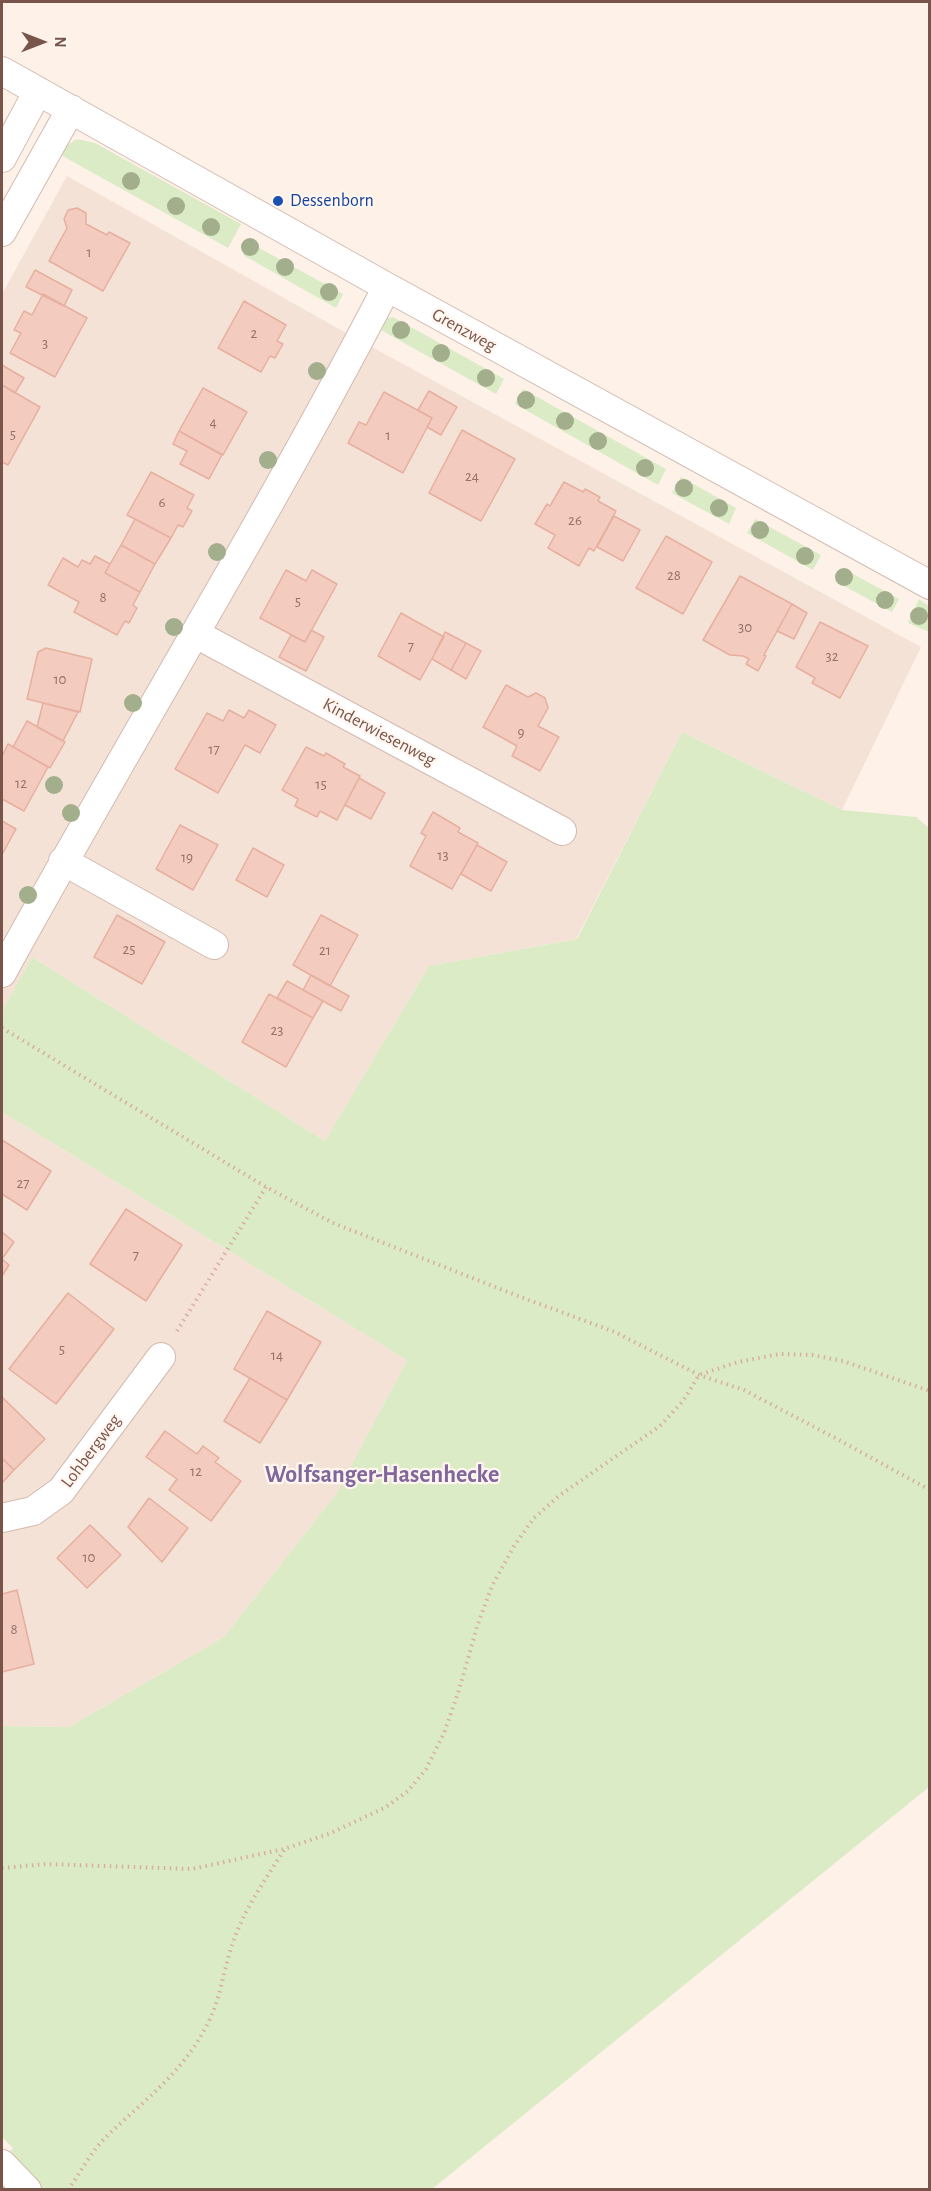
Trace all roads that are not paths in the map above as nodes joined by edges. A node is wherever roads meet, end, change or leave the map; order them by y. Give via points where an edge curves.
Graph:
1 (2, 71) edge
2 (38, 91) junction
3 (71, 109) junction
4 (2, 158) edge
5 (2, 232) edge
6 (387, 287) junction
7 (930, 585) edge
8 (196, 634) junction
9 (562, 831) dead end
10 (63, 861) junction
11 (214, 945) dead end
12 (2, 973) edge
13 (161, 1357) road end
14 (2, 1518) edge
15 (2, 2164) edge
16 (27, 2190) edge

1 - 2 street, Grenzweg
2 - 3 street, Grenzweg
2 - 4 street
3 - 5 street
3 - 6 street, Grenzweg
6 - 7 street, Grenzweg
6 - 8 street
8 - 9 street, Kinderwiesenweg
8 - 10 street
10 - 11 street
10 - 12 street
13 - 14 street, Lohbergweg via 61,1491 33,1511
15 - 16 street

